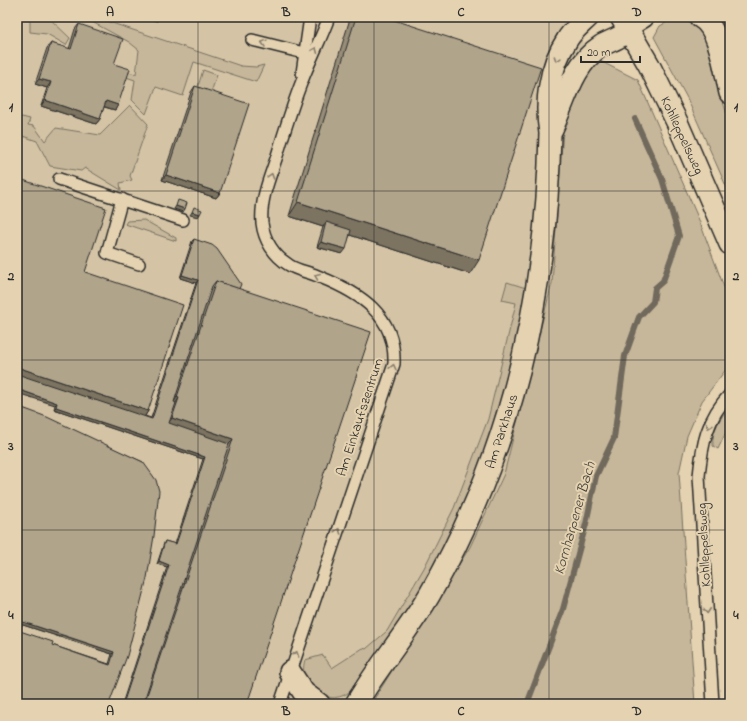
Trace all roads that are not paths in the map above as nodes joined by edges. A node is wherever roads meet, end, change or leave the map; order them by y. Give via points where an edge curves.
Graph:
1 (310, 17) edge
2 (329, 17) edge
3 (588, 17) edge
4 (700, 17) edge
5 (631, 21) edge
6 (252, 40) dead end
7 (304, 53) junction
8 (302, 82) junction
9 (730, 93) edge
10 (550, 133) junction
11 (59, 179) dead end
12 (122, 199) junction
13 (183, 220) dead end
14 (730, 244) edge
15 (140, 264) dead end
16 (730, 394) edge
17 (290, 672) junction
18 (353, 701) edge
19 (280, 704) edge
20 (319, 704) edge
21 (713, 704) edge

1 - 7 lane, Am Einkaufszentrum
8 -> 2 lane, Am Einkaufszentrum
3 -> 10 street, Am Parkhaus via 568,39 553,72 547,117
4 - 9 street via 712,28
5 - 10 street, Am Parkhaus via 622,36 601,46 580,68 567,91
5 - 14 street, Kohlleppelsweg
7 -> 6 lane
7 - 8 lane, Am Einkaufszentrum
17 -> 8 lane, Am Einkaufszentrum via 394,359 388,328 373,307 338,285 289,266 276,255 267,240 262,224 262,205
10 - 18 street, Am Parkhaus via 546,220 539,278 512,402 502,433 469,518 430,594
11 - 12 lane
12 - 13 lane
12 - 15 lane via 107,253
16 -> 21 lane, Kohlleppelsweg via 708,424 699,476
17 - 19 lane, Am Einkaufszentrum
17 - 20 street via 304,693

